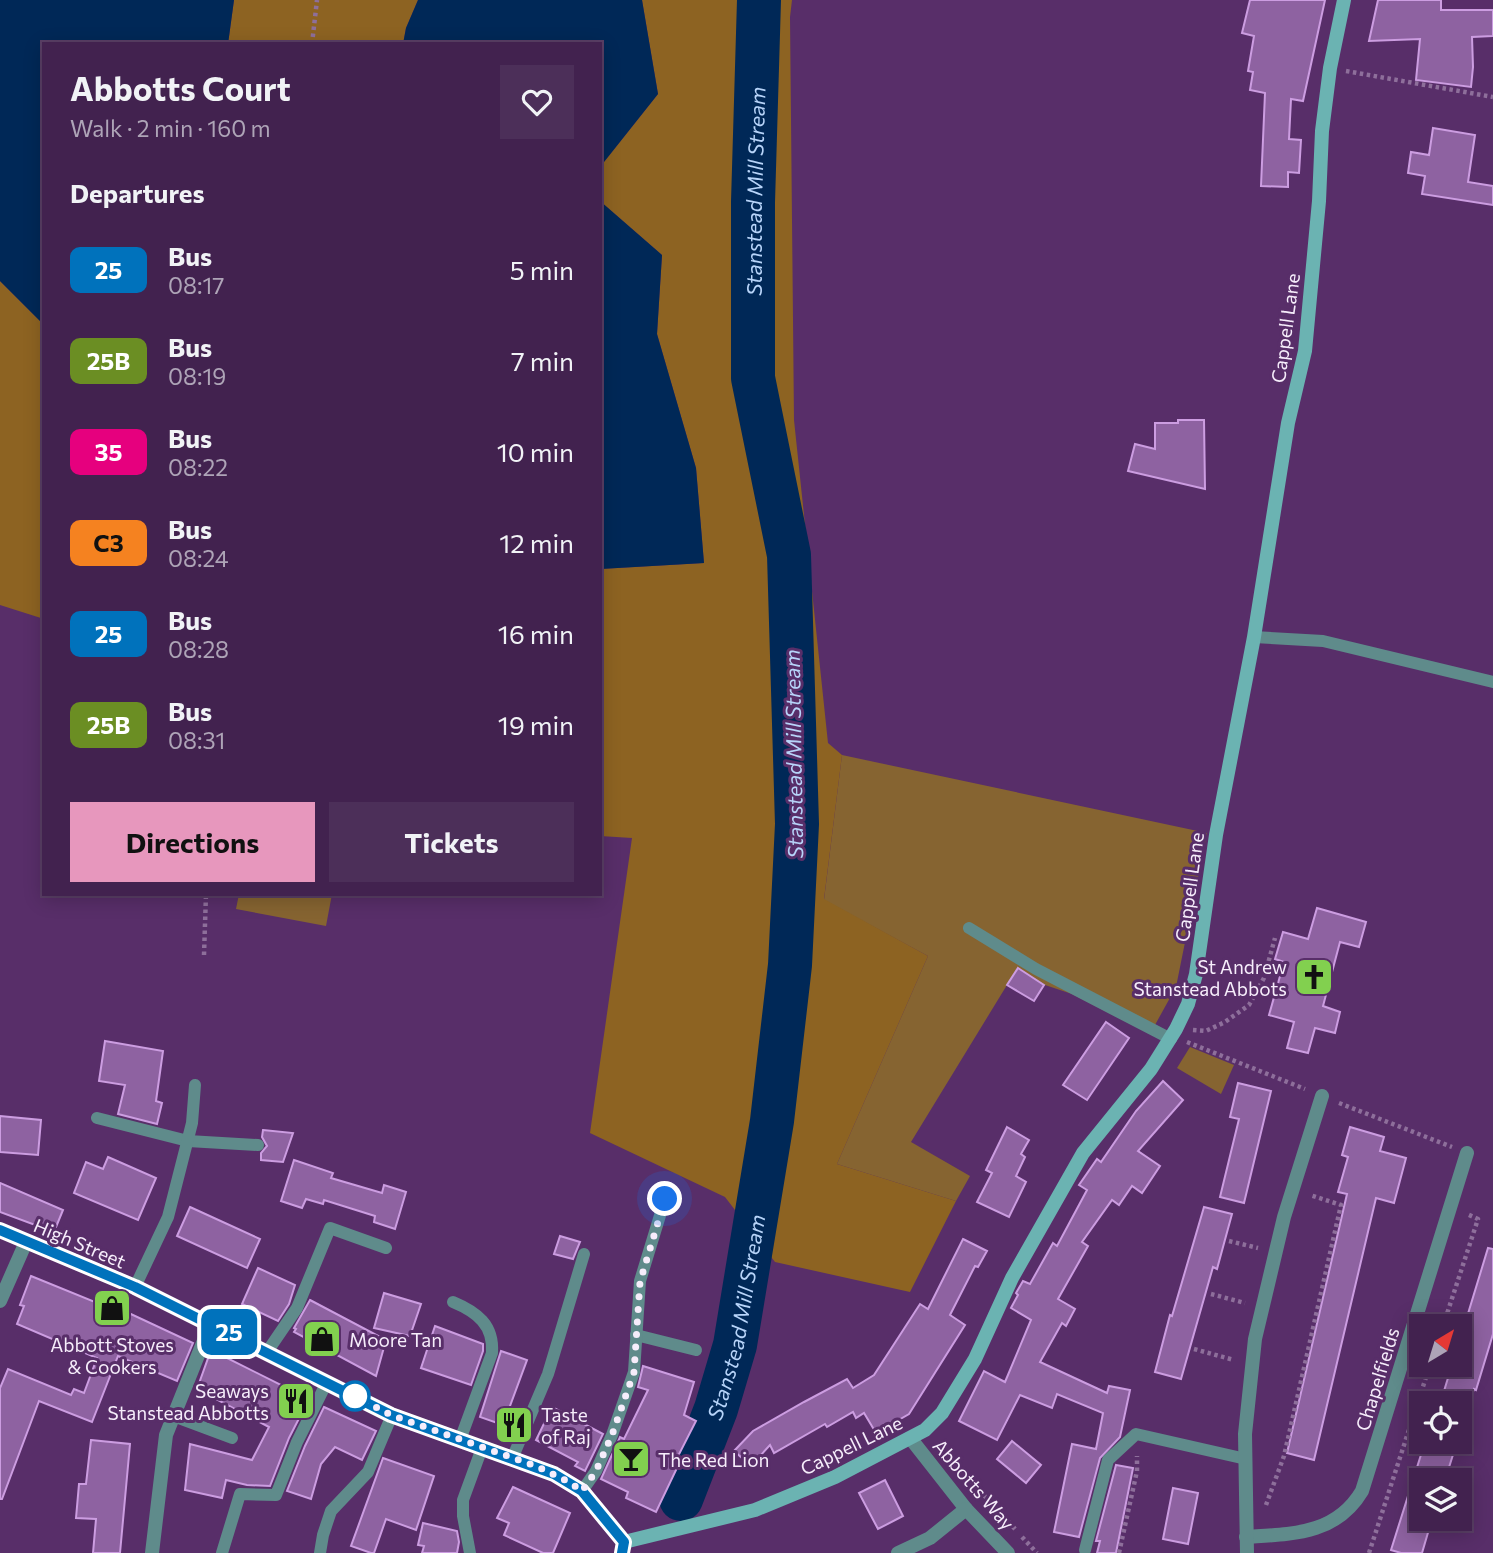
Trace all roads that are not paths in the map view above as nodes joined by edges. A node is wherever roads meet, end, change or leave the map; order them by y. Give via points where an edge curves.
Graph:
1 (1344, 0) edge
2 (1254, 637) junction
3 (1493, 682) edge
4 (970, 928) dead end
5 (1173, 1034) junction
6 (195, 1085) dead end
7 (1322, 1097) dead end
8 (97, 1118) dead end
9 (188, 1141) junction
10 (258, 1145) dead end
11 (1467, 1153) dead end
12 (665, 1199) dead end
13 (0, 1230) edge
14 (26, 1242) junction
15 (387, 1248) dead end
16 (584, 1254) dead end
17 (135, 1287) junction
18 (0, 1301) edge
19 (453, 1302) dead end
20 (211, 1324) junction
21 (636, 1335) junction
22 (696, 1350) dead end
23 (267, 1352) junction
24 (327, 1382) junction
25 (391, 1415) junction
26 (173, 1416) junction
27 (232, 1438) dead end
28 (911, 1439) junction
29 (460, 1440) junction
30 (482, 1448) junction
31 (512, 1459) junction
32 (1246, 1459) junction
33 (582, 1491) junction
34 (967, 1509) junction
35 (1246, 1537) junction
36 (623, 1547) edge
37 (1085, 1550) dead end
38 (152, 1553) edge
39 (222, 1553) edge
40 (320, 1553) edge
41 (470, 1553) edge
42 (898, 1553) edge
43 (1008, 1553) edge
44 (1247, 1553) edge

1 - 2 street, Cappell Lane via 1322,131 1305,351 1288,423
2 - 3 lane via 1324,642
2 - 5 street, Cappell Lane via 1216,835 1196,974
4 - 5 lane via 1036,969
5 - 28 street, Cappell Lane via 1151,1069 1083,1153 942,1413
6 - 9 lane
7 - 32 street via 1284,1217 1255,1339
8 - 9 lane
9 - 10 lane
9 - 17 lane via 168,1217
11 - 35 street, Chapelfields via 1362,1491 1328,1525 1297,1534
12 - 21 lane via 640,1282
13 - 14 street, High Street
14 - 17 street, High Street
14 - 18 street
15 - 23 lane via 330,1228 297,1308
16 - 31 lane via 548,1374
17 - 20 street, High Street
19 - 29 lane via 480,1319 492,1342
20 - 23 street, High Street
20 - 26 street
21 - 22 lane
21 - 33 lane via 634,1372 617,1422
23 - 24 street, High Street
24 - 25 street, High Street
24 - 39 lane via 276,1495 240,1494
25 - 29 street, High Street
25 - 40 lane via 368,1472 331,1511
26 - 27 lane
26 - 38 street via 163,1446
28 - 34 street, Abbotts Way
28 - 36 street, Cappell Lane via 755,1510
29 - 30 street, High Street
30 - 31 street, High Street
30 - 41 lane via 463,1500
31 - 33 street, High Street via 554,1474
32 - 35 street
32 - 37 lane via 1136,1434 1108,1460
33 - 36 street, High Street
34 - 42 street via 930,1538
34 - 43 street, Abbotts Way
35 - 44 street

